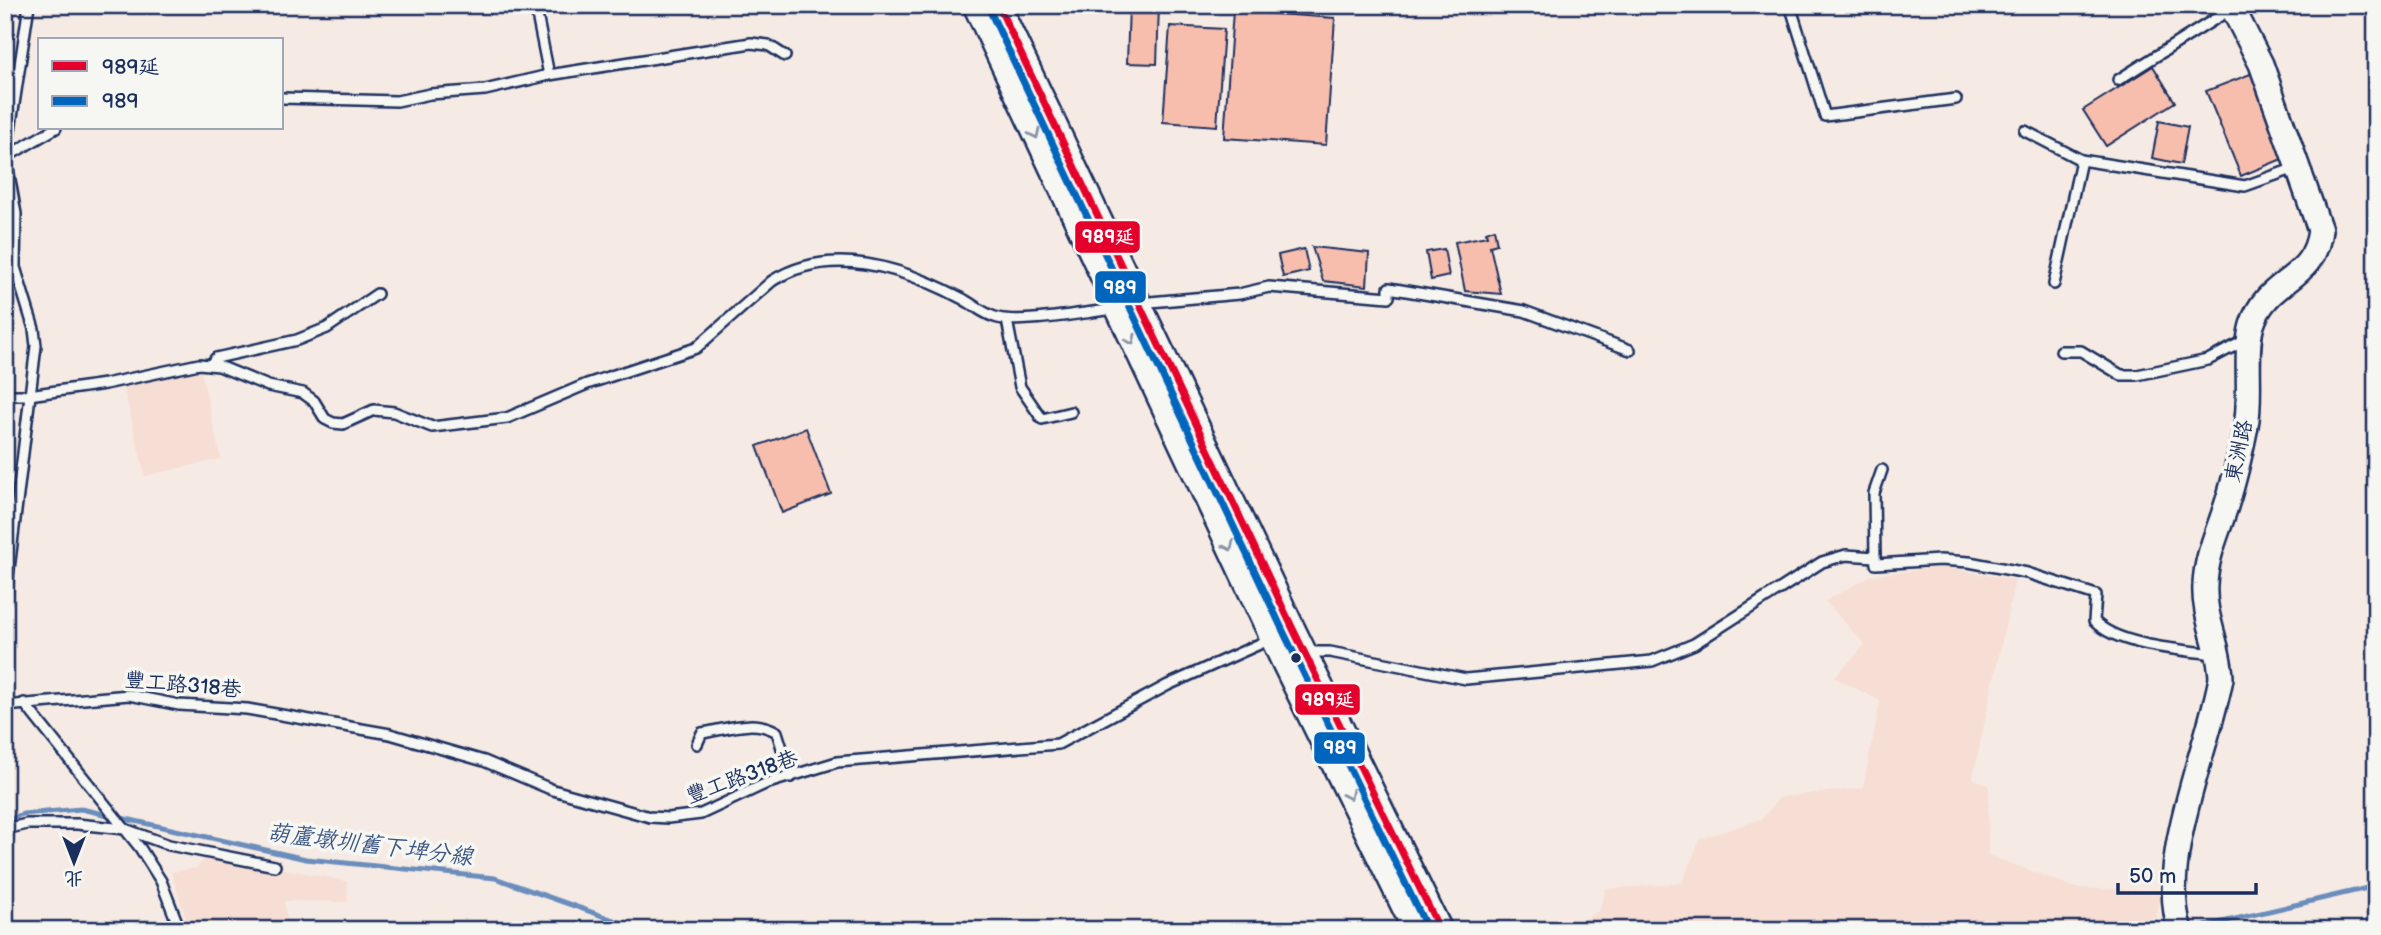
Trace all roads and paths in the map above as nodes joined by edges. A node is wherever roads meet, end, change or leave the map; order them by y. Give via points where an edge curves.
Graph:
1 (29, 5) edge
2 (535, 5) edge
3 (975, 5) edge
4 (998, 5) edge
5 (1790, 5) edge
6 (2232, 7) edge
7 (785, 56) dead end
8 (549, 75) junction
9 (2118, 80) dead end
10 (284, 98) edge
11 (1956, 99) dead end
12 (53, 130) edge
13 (2025, 131) dead end
14 (6, 157) edge
15 (2081, 160) junction
16 (2300, 167) junction
17 (2054, 284) dead end
18 (377, 294) dead end
19 (1128, 306) junction
20 (1007, 320) junction
21 (2250, 338) junction
22 (1630, 350) dead end
23 (2061, 351) dead end
24 (210, 365) junction
25 (5, 395) edge
26 (29, 395) junction
27 (1071, 412) dead end
28 (1882, 470) dead end
29 (1875, 557) junction
30 (5, 602) edge
31 (1283, 634) junction
32 (1306, 652) junction
33 (2219, 654) junction
34 (1283, 661) junction
35 (24, 703) junction
36 (5, 706) edge
37 (696, 744) dead end
38 (791, 777) junction
39 (5, 829) edge
40 (125, 829) junction
41 (275, 866) dead end
42 (2179, 925) edge
43 (180, 930) edge
44 (1415, 930) edge
45 (1440, 930) edge

1 - 14 lane
2 - 8 lane
3 -> 19 street
4 - 19 street
5 - 11 lane via 1825,116
6 - 9 lane
6 - 16 street, 東洲路 via 2261,64
7 - 8 lane via 768,45 751,43
8 - 10 lane via 485,90 397,102
12 - 14 lane
13 - 15 lane
14 - 26 lane via 16,214 15,267 36,337
15 - 16 lane via 2245,186
15 - 17 lane
16 - 21 street, 東洲路 via 2320,230 2315,254 2262,305
18 - 24 lane via 327,328 216,358
19 - 20 lane
19 - 22 lane via 1269,287 1389,297 1389,288 1524,311
19 - 31 street
20 - 24 lane via 992,317 925,282 860,262 820,262 785,272 690,351 587,384 507,418 432,427 394,412 374,410 343,424 333,423 303,393
20 - 27 lane via 1020,387 1042,419
21 - 23 lane via 2208,360 2137,375 2121,375 2081,351
21 - 33 street, 東洲路 via 2246,425 2206,570 2207,615
24 - 26 lane via 187,365
25 - 26 lane
26 - 30 lane
28 - 29 lane via 1874,492
29 - 32 lane via 1846,555 1822,562 1694,644 1652,661 1466,679 1330,652
29 - 33 lane via 1876,564 1954,561 2026,573 2096,595 2094,621 2102,630 2171,648
31 - 32 street
31 - 34 street
31 - 38 lane, 豐工路318巷 via 1168,685 1058,744 867,757
32 - 34 lane
32 - 45 street
33 - 42 street, 東洲路 via 2219,689 2177,852
34 -> 44 street
35 - 36 lane, 豐工路318巷
35 - 38 lane, 豐工路318巷 via 129,695 179,705 247,709 390,734 650,817 701,814
35 - 40 lane
37 - 38 lane via 702,733 750,724 769,727 777,732
39 - 40 lane via 77,824
40 - 41 lane via 169,845
40 - 43 lane via 161,881

